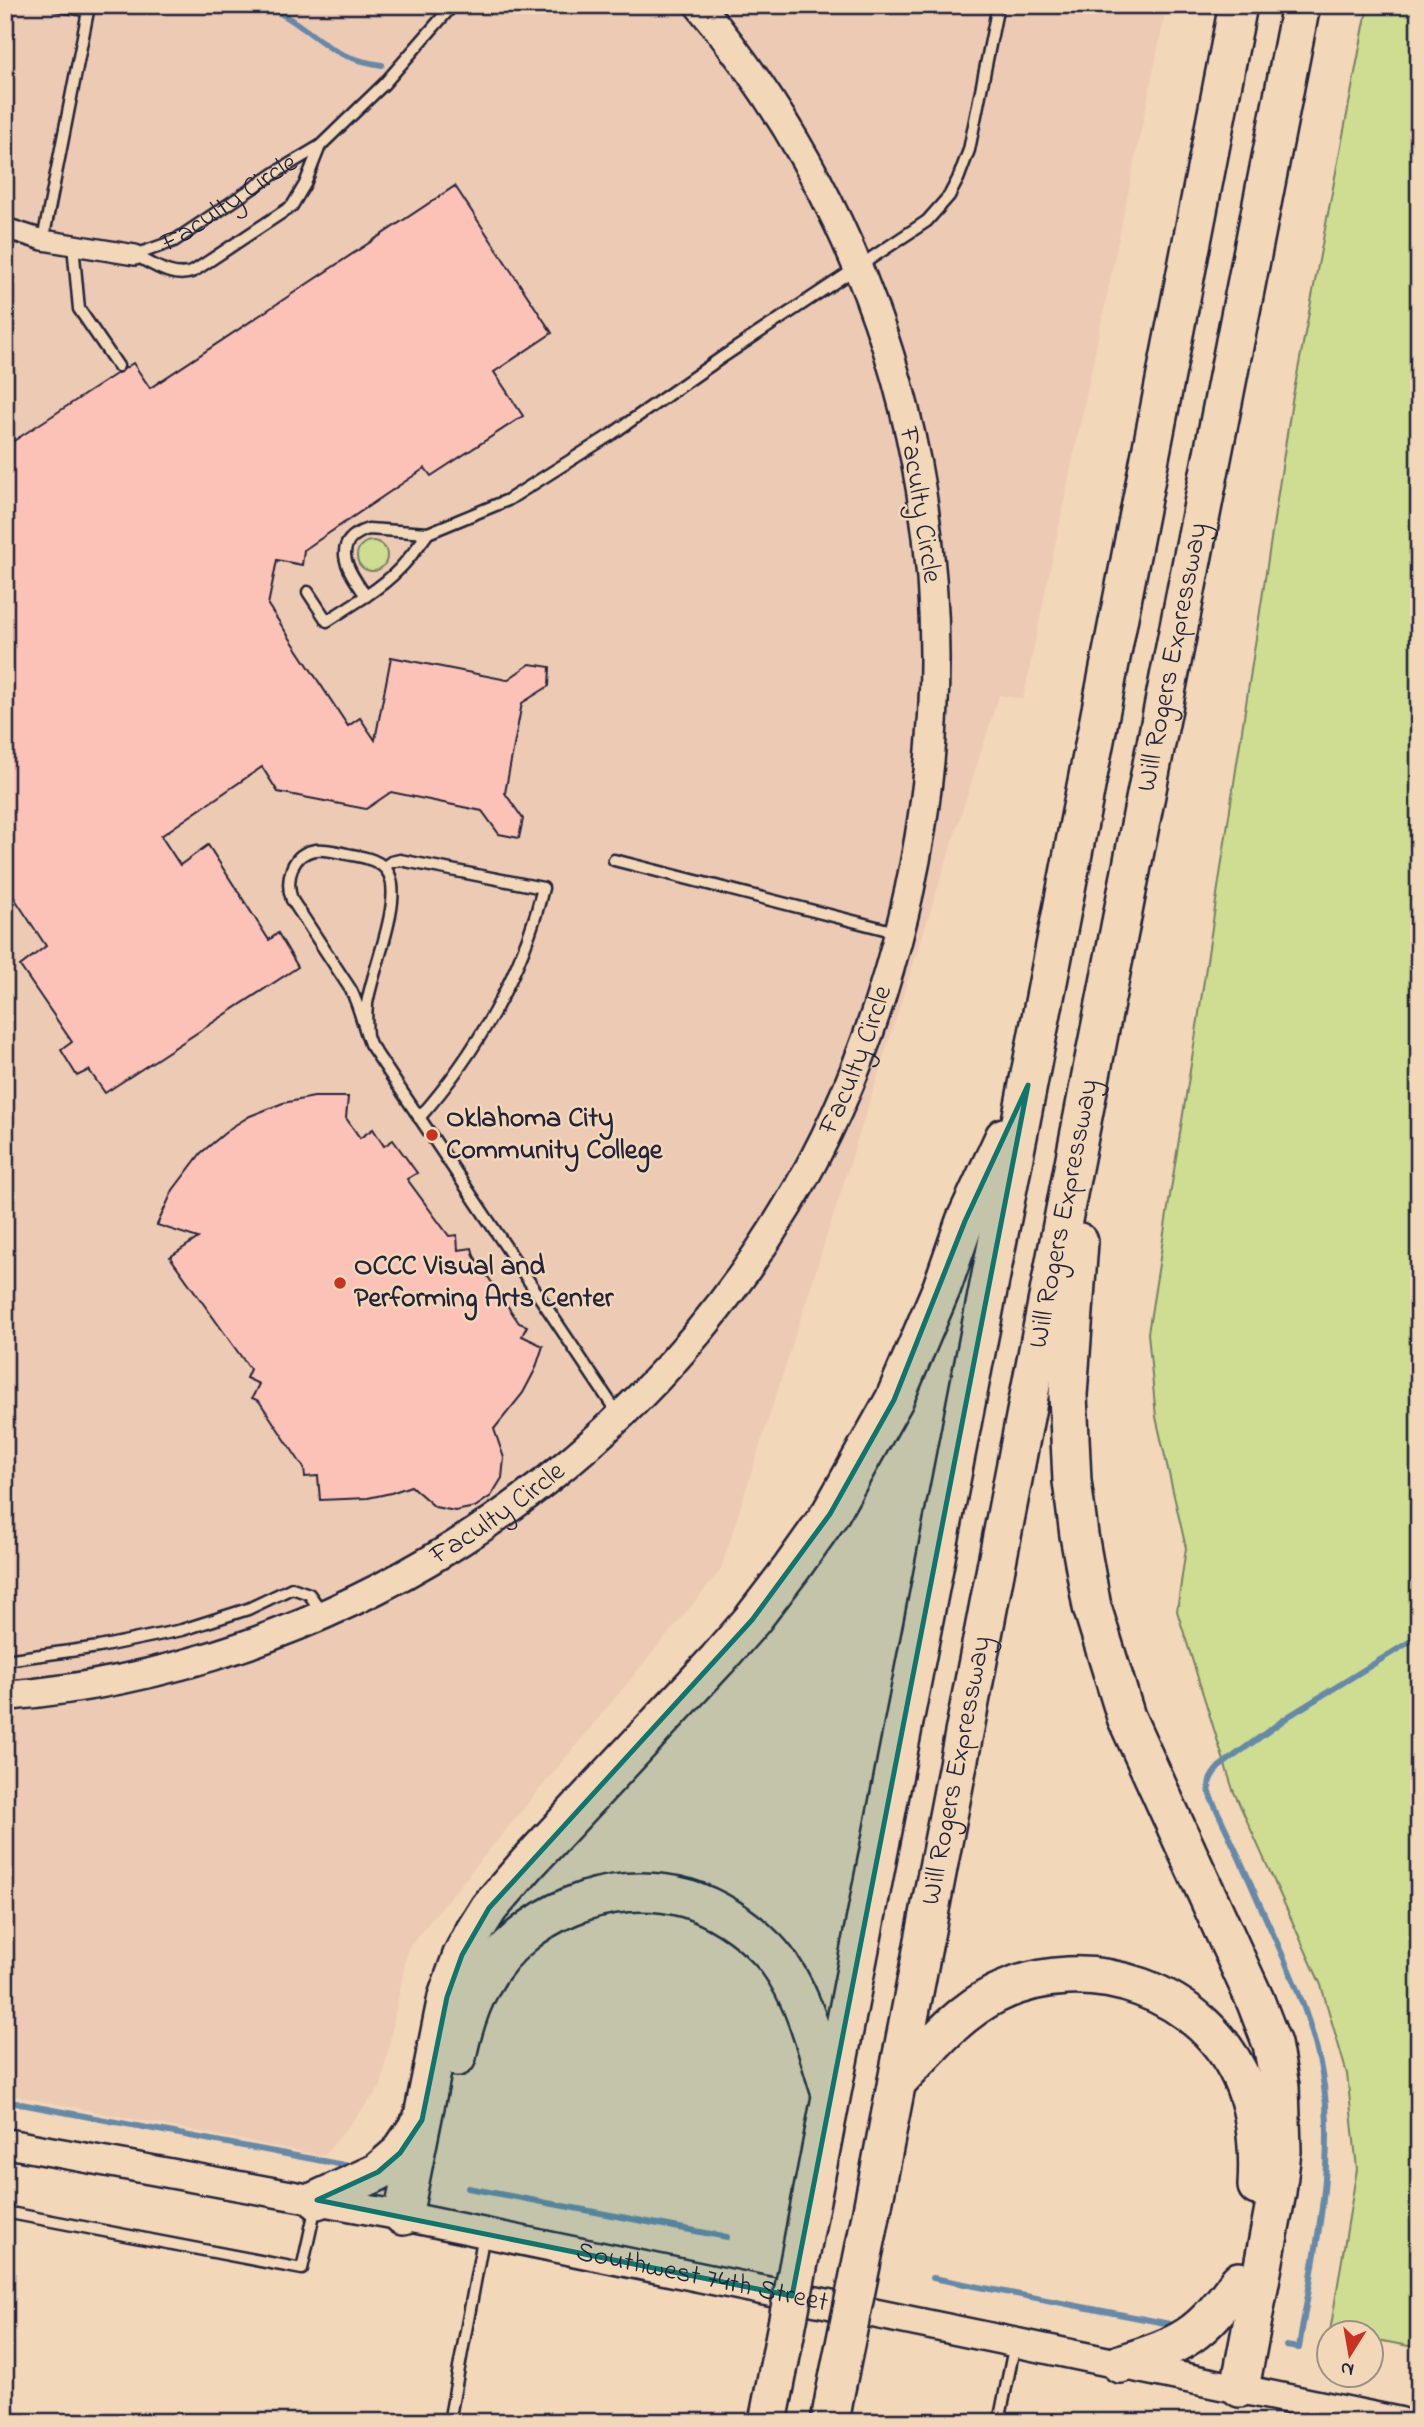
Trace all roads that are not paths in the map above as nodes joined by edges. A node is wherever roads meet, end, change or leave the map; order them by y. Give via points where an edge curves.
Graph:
1 (57, 5) edge
2 (453, 5) edge
3 (699, 5) edge
4 (998, 5) edge
5 (1238, 5) edge
6 (1301, 5) edge
7 (320, 146) junction
8 (5, 228) edge
9 (43, 240) junction
10 (73, 245) junction
11 (135, 255) junction
12 (857, 267) junction
13 (118, 366) dead end
14 (428, 533) junction
15 (308, 592) dead end
16 (366, 596) junction
17 (614, 860) dead end
18 (384, 867) junction
19 (900, 933) junction
20 (367, 1036) junction
21 (1090, 1080) junction
22 (1028, 1085) junction
23 (419, 1118) junction
24 (620, 1417) junction
25 (324, 1616) junction
26 (5, 1660) edge
27 (5, 1696) edge
28 (897, 2081) junction
29 (831, 2095) junction
30 (422, 2120) junction
31 (5, 2143) edge
32 (317, 2200) junction
33 (5, 2212) edge
34 (414, 2218) junction
35 (485, 2233) junction
36 (1239, 2281) junction
37 (1015, 2342) junction
38 (1120, 2364) junction
39 (1229, 2386) junction
40 (832, 2408) edge
41 (449, 2422) edge
42 (768, 2422) edge
43 (999, 2422) edge
44 (1400, 2422) edge

1 - 9 lane via 88,11
2 - 7 lane, Faculty Circle via 384,84
3 - 12 street, Faculty Circle via 775,108 813,174
4 - 12 lane via 969,150 949,196 927,221
5 - 22 highway
6 - 21 highway, Will Rogers Expressway
7 - 11 lane, Faculty Circle via 174,241
7 - 11 lane, Faculty Circle via 292,206 194,271 164,271
8 - 9 street, Faculty Circle
9 - 10 street, Faculty Circle
10 - 11 street, Faculty Circle
10 - 13 lane via 79,309
12 - 14 lane via 508,500
12 - 19 street, Faculty Circle via 889,352 907,421 922,492 935,617 928,790
14 - 16 lane via 401,570
14 - 16 lane via 368,529 352,538 345,562
15 - 16 lane via 327,621
17 - 19 lane
18 - 20 lane via 390,875 392,901 367,1003
18 - 20 lane via 367,858 316,850 295,862 289,881 292,900 351,990
18 - 23 lane via 400,859 543,888 510,977 481,1033 454,1077
19 - 24 street, Faculty Circle via 853,1076 788,1207 713,1315
20 - 23 lane
21 - 28 highway, Will Rogers Expressway
21 - 39 highway via 1068,1395 1072,1481 1092,1606 1126,1717 1255,2000 1272,2044 1280,2086 1278,2192
22 - 29 highway
22 - 30 highway via 965,1221 894,1400 830,1514 752,1620 528,1863 474,1932 447,1997
23 - 24 lane
24 - 25 street, Faculty Circle via 556,1474 460,1543
25 - 26 lane via 309,1594 292,1588 248,1609 181,1630
25 - 27 street, Faculty Circle via 257,1643 151,1673
28 - 36 highway via 961,2018 1015,1986 1067,1975 1091,1976 1121,1981 1168,1999 1193,2016 1230,2059 1245,2086 1254,2119 1259,2152 1257,2190
28 - 40 highway, Will Rogers Expressway, bridge
29 - 34 highway via 785,1972 768,1950 730,1919 687,1898 664,1894 621,1893 581,1902 518,1939 482,1983 468,2015
29 - 42 highway, bridge
30 - 32 highway via 400,2152 378,2172
30 - 34 highway
31 - 32 street, Southwest 74th Street
32 - 33 lane via 302,2269
32 - 34 street, Southwest 74th Street
34 - 35 street, Southwest 74th Street
35 - 37 street, Southwest 74th Street
35 - 41 lane
36 - 38 highway via 1194,2333 1167,2349
36 - 39 highway
37 - 38 street, Southwest 74th Street
37 - 43 lane
38 - 39 street, Southwest 74th Street
39 - 44 street, Southwest 74th Street

